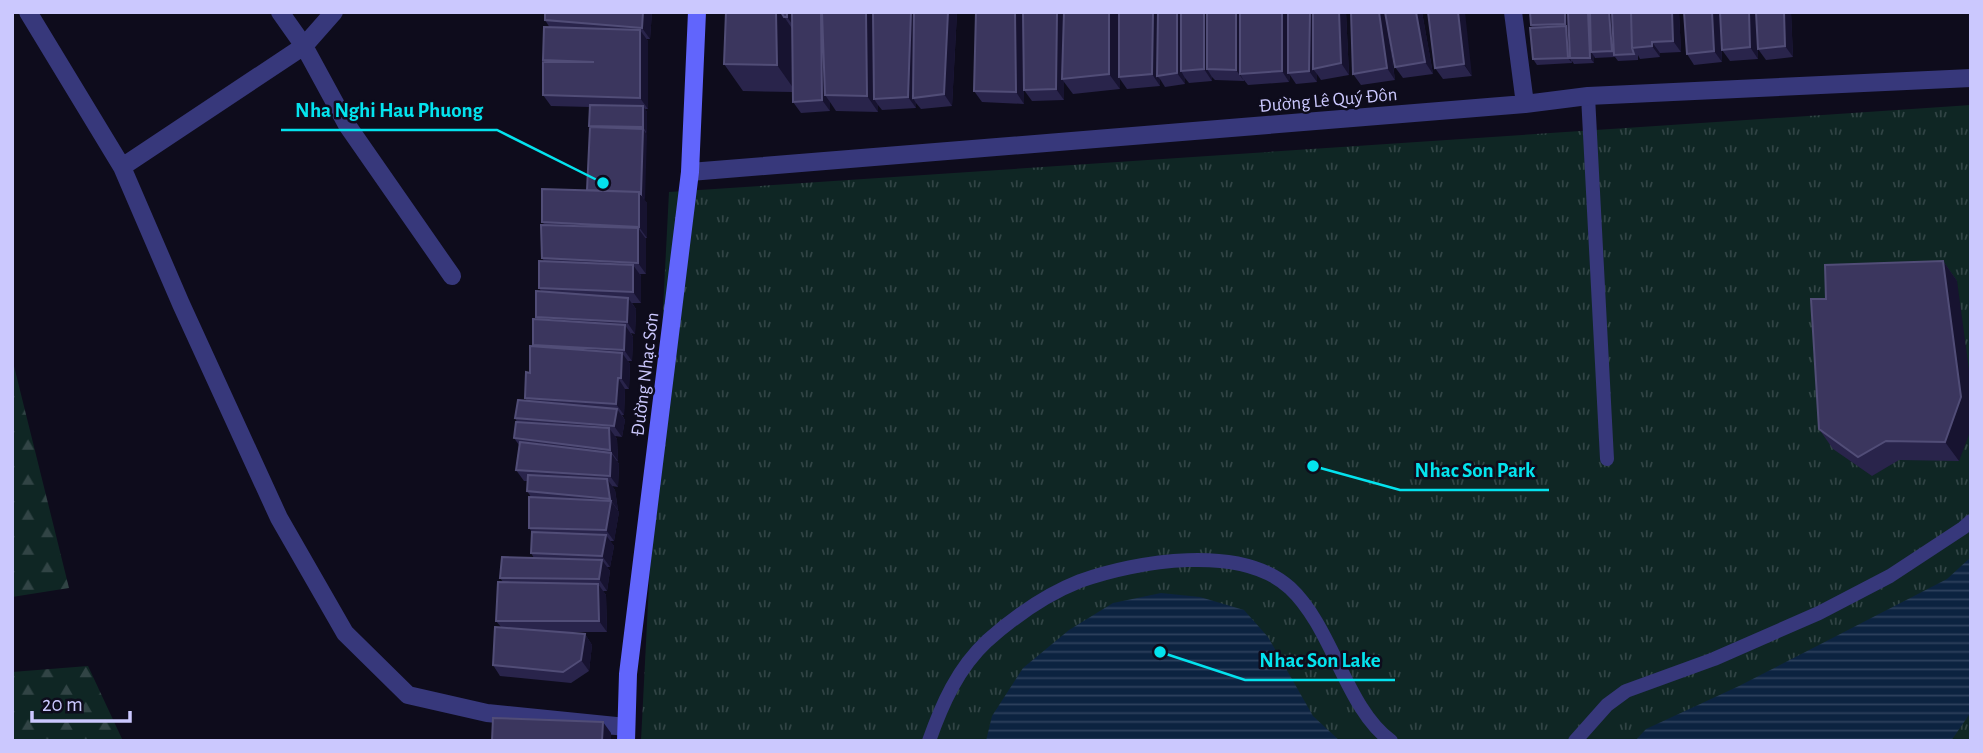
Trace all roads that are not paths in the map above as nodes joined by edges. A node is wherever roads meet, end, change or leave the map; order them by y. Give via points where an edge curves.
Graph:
1 (28, 12) edge
2 (279, 12) edge
3 (334, 12) edge
4 (697, 12) edge
5 (1513, 12) edge
6 (304, 46) junction
7 (1971, 78) edge
8 (1588, 96) junction
9 (1525, 104) junction
10 (122, 166) junction
11 (690, 172) junction
12 (452, 276) dead end
13 (1607, 459) dead end
14 (1971, 521) edge
15 (626, 734) edge
16 (929, 741) edge
17 (1391, 741) edge
18 (1575, 741) edge

1 - 10 street
2 - 6 street
3 - 6 street
4 - 11 main road, Đường Nhạc Sơn
5 - 9 street
6 - 10 street
6 - 12 street via 347,125
7 - 8 street, Đường Lê Quý Đôn
8 - 9 street, Đường Lê Quý Đôn
8 - 13 lane
9 - 11 street, Đường Lê Quý Đôn
10 - 15 street via 279,518 345,634 408,695 487,713
11 - 15 main road, Đường Nhạc Sơn via 628,674
14 - 18 lane via 1891,576 1819,613 1626,691 1598,713
16 - 17 lane via 962,670 1015,619 1079,581 1161,562 1200,560 1252,568 1287,585 1306,604 1362,707

